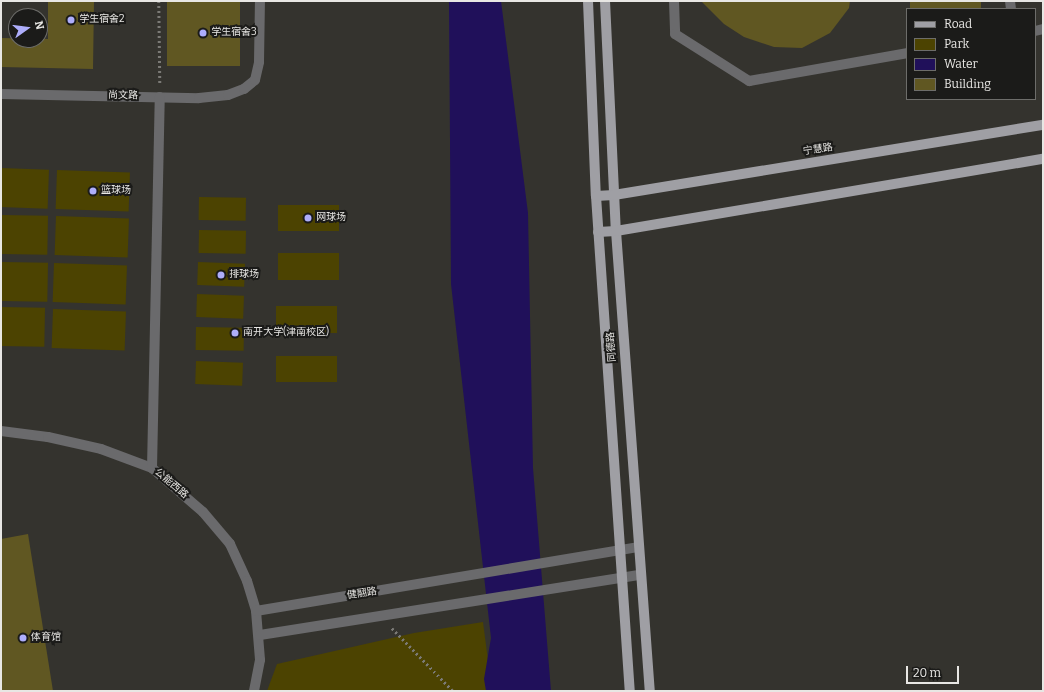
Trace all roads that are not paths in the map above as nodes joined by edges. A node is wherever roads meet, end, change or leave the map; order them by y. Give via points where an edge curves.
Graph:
1 (260, 1) edge
2 (588, 1) edge
3 (605, 1) edge
4 (674, 1) edge
5 (906, 53) edge
6 (1, 94) edge
7 (160, 97) junction
8 (1043, 125) edge
9 (1043, 159) edge
10 (614, 195) junction
11 (596, 196) junction
12 (616, 231) junction
13 (598, 232) junction
14 (1, 431) edge
15 (152, 468) junction
16 (638, 547) junction
17 (620, 550) junction
18 (640, 575) junction
19 (621, 577) junction
20 (256, 611) junction
21 (260, 635) junction
22 (254, 691) edge
23 (630, 691) edge
24 (650, 691) edge

1 - 7 street, 尚文路 via 259,62 255,80 244,89 228,95
2 - 11 main road, 同德路
3 - 10 main road, 同德路
4 - 5 street via 675,34 749,80
6 - 7 street, 尚文路
7 - 15 street
8 - 10 main road, 宁慧路
9 - 12 main road
10 - 11 main road, 宁慧路
10 - 12 main road, 同德路
11 - 13 main road, 同德路
12 - 13 main road
12 - 16 main road, 同德路
13 - 17 main road, 同德路
14 - 15 street, 公能西路 via 48,437 101,449
15 - 20 street, 公能西路 via 203,512 230,544 247,580
16 - 17 street, 健翮路
16 - 18 main road, 同德路
17 - 19 main road, 同德路
17 - 20 street, 健翮路
18 - 19 street
18 - 24 main road, 同德路
19 - 21 street
19 - 23 main road, 同德路
20 - 21 street, 公能西路
21 - 22 street, 公能西路 via 260,660

